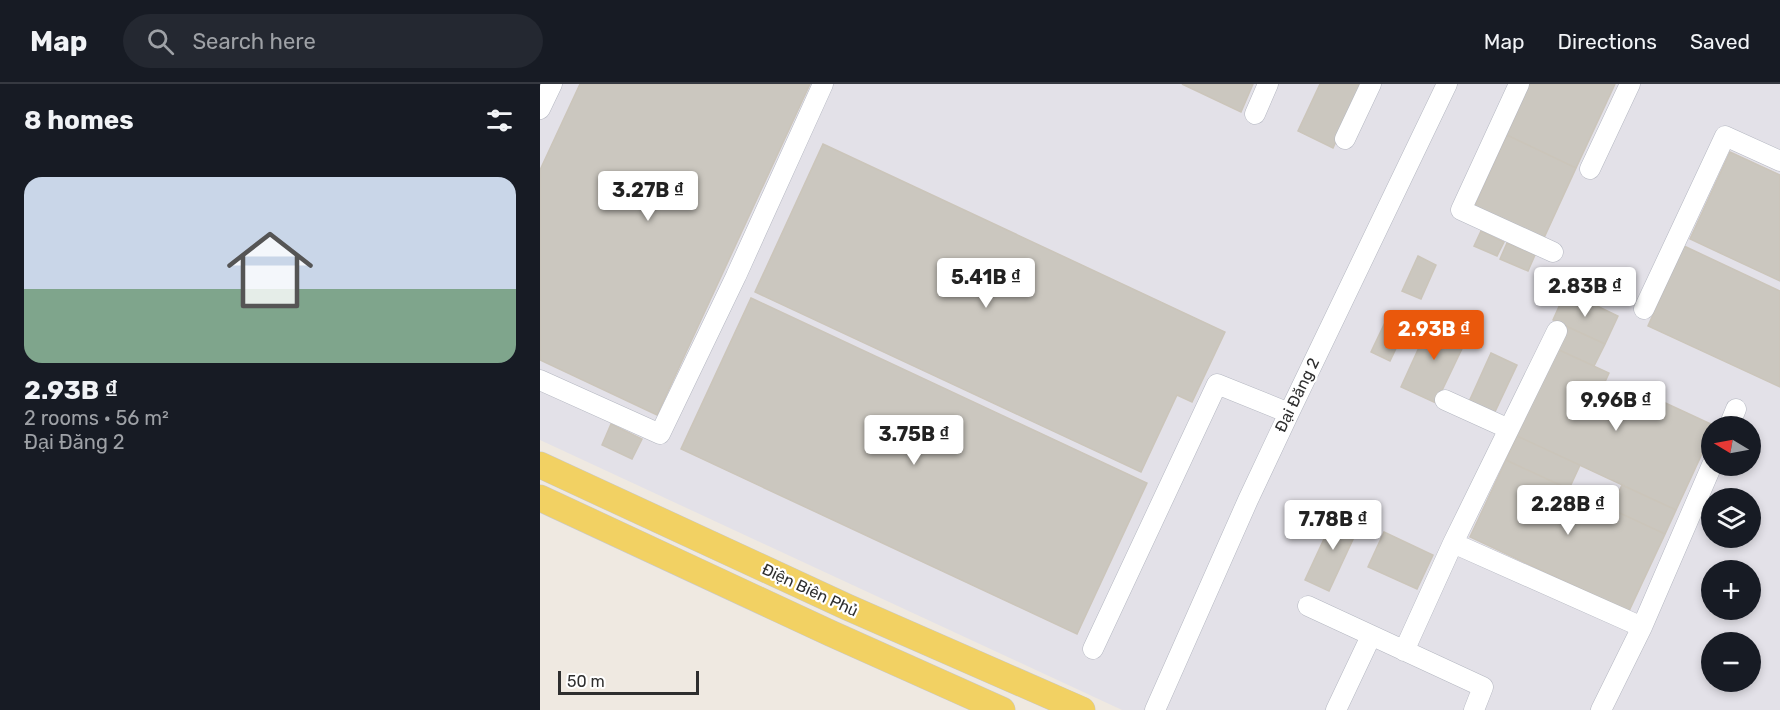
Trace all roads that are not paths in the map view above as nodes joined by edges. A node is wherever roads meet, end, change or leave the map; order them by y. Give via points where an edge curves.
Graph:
1 (552, 84) edge
2 (823, 84) edge
3 (1268, 84) edge
4 (1371, 84) edge
5 (1447, 84) edge
6 (1519, 84) edge
7 (1630, 84) edge
8 (540, 109) edge
9 (1255, 114) dead end
10 (1345, 139) dead end
11 (1779, 158) edge
12 (1590, 169) dead end
13 (1552, 252) dead end
14 (1644, 309) dead end
15 (1557, 331) dead end
16 (540, 380) edge
17 (1445, 400) dead end
18 (1288, 414) junction
19 (1509, 429) junction
20 (540, 465) edge
21 (1707, 476) edge
22 (540, 498) edge
23 (1453, 543) junction
24 (1308, 606) dead end
25 (846, 607) junction
26 (1642, 627) junction
27 (830, 633) junction
28 (1371, 636) junction
29 (1093, 649) dead end
30 (1404, 651) junction
31 (1002, 710) edge
32 (1082, 710) edge
33 (1155, 710) edge
34 (1336, 710) edge
35 (1474, 710) edge
36 (1601, 710) edge

1 - 8 street
2 - 16 street via 660,434
3 - 9 street
4 - 10 street
5 - 18 street, Đại Đăng 2
6 - 13 street via 1461,210
7 - 12 street
11 - 14 street via 1725,136
15 - 19 street
17 - 19 street
18 - 29 street via 1217,384
18 - 33 street, Đại Đăng 2
19 - 23 street
20 - 25 main road, Điện Biên Phủ
21 - 26 street
22 - 27 main road, Điện Biên Phủ
23 - 26 street
23 - 30 street
24 - 28 street
25 - 27 street
25 - 32 main road, Điện Biên Phủ
26 - 36 street
27 - 31 main road, Điện Biên Phủ
28 - 30 street
28 - 34 street
30 - 35 street via 1483,687

